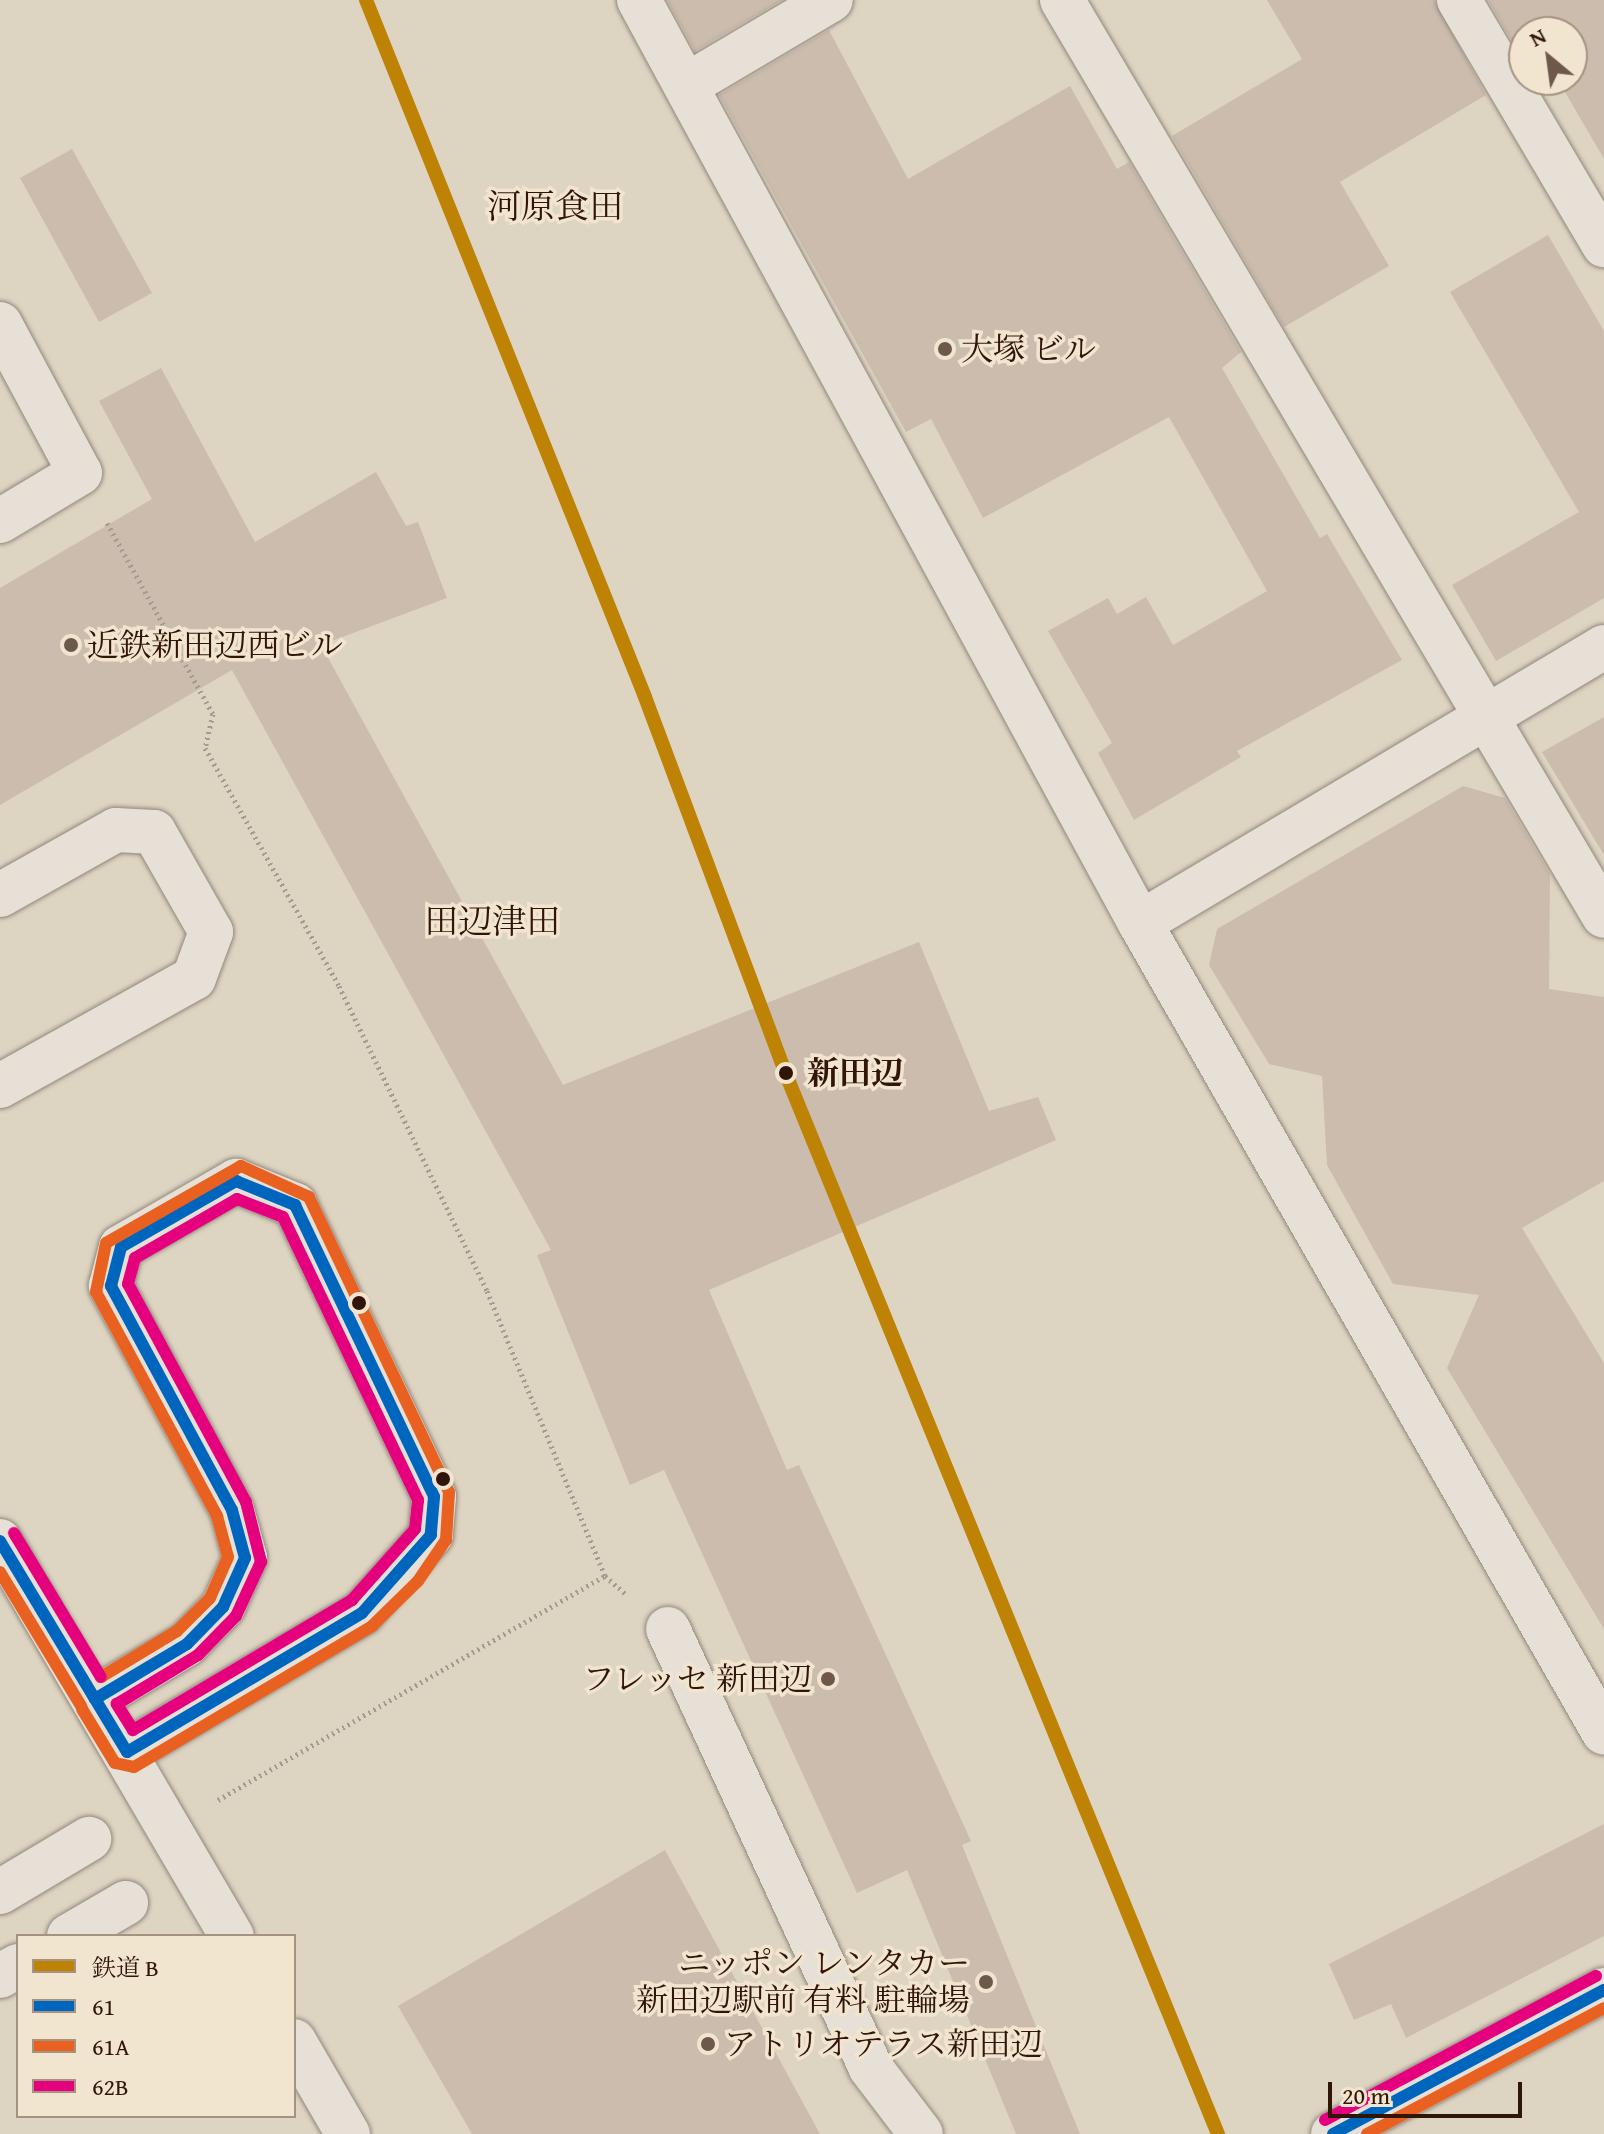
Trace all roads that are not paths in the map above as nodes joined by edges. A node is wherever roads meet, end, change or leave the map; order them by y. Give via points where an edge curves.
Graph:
1 (639, 0) edge
2 (831, 0) edge
3 (1062, 0) edge
4 (1459, 0) edge
5 (687, 85) junction
6 (1604, 245) edge
7 (0, 324) edge
8 (0, 521) edge
9 (1604, 647) edge
10 (1484, 718) junction
11 (0, 895) edge
12 (1604, 916) edge
13 (1140, 923) junction
14 (0, 1086) edge
15 (0, 1541) edge
16 (668, 1629) dead end
17 (95, 1699) junction
18 (1604, 1733) edge
19 (127, 1752) junction
20 (89, 1839) dead end
21 (0, 1892) edge
22 (126, 1903) dead end
23 (72, 1934) edge
24 (231, 1934) edge
25 (1604, 1990) edge
26 (296, 2045) edge
27 (337, 2130) edge
28 (921, 2134) edge
29 (1333, 2134) edge

1 - 5 street
2 - 5 street
3 - 10 street
4 - 6 street
5 - 13 street
7 - 8 street via 80,473
9 - 10 street
10 - 12 street
10 - 13 street
11 - 14 street via 116,830 154,832 211,932 194,978
13 - 18 street
15 - 17 street
16 - 28 street via 870,2067
17 - 19 street
17 - 19 street via 187,1644 223,1607 245,1558 232,1510 111,1286 121,1247 236,1181 295,1205 434,1497 431,1535 362,1613
19 - 24 street
20 - 21 street
22 - 23 street
25 - 29 street
26 - 27 street

